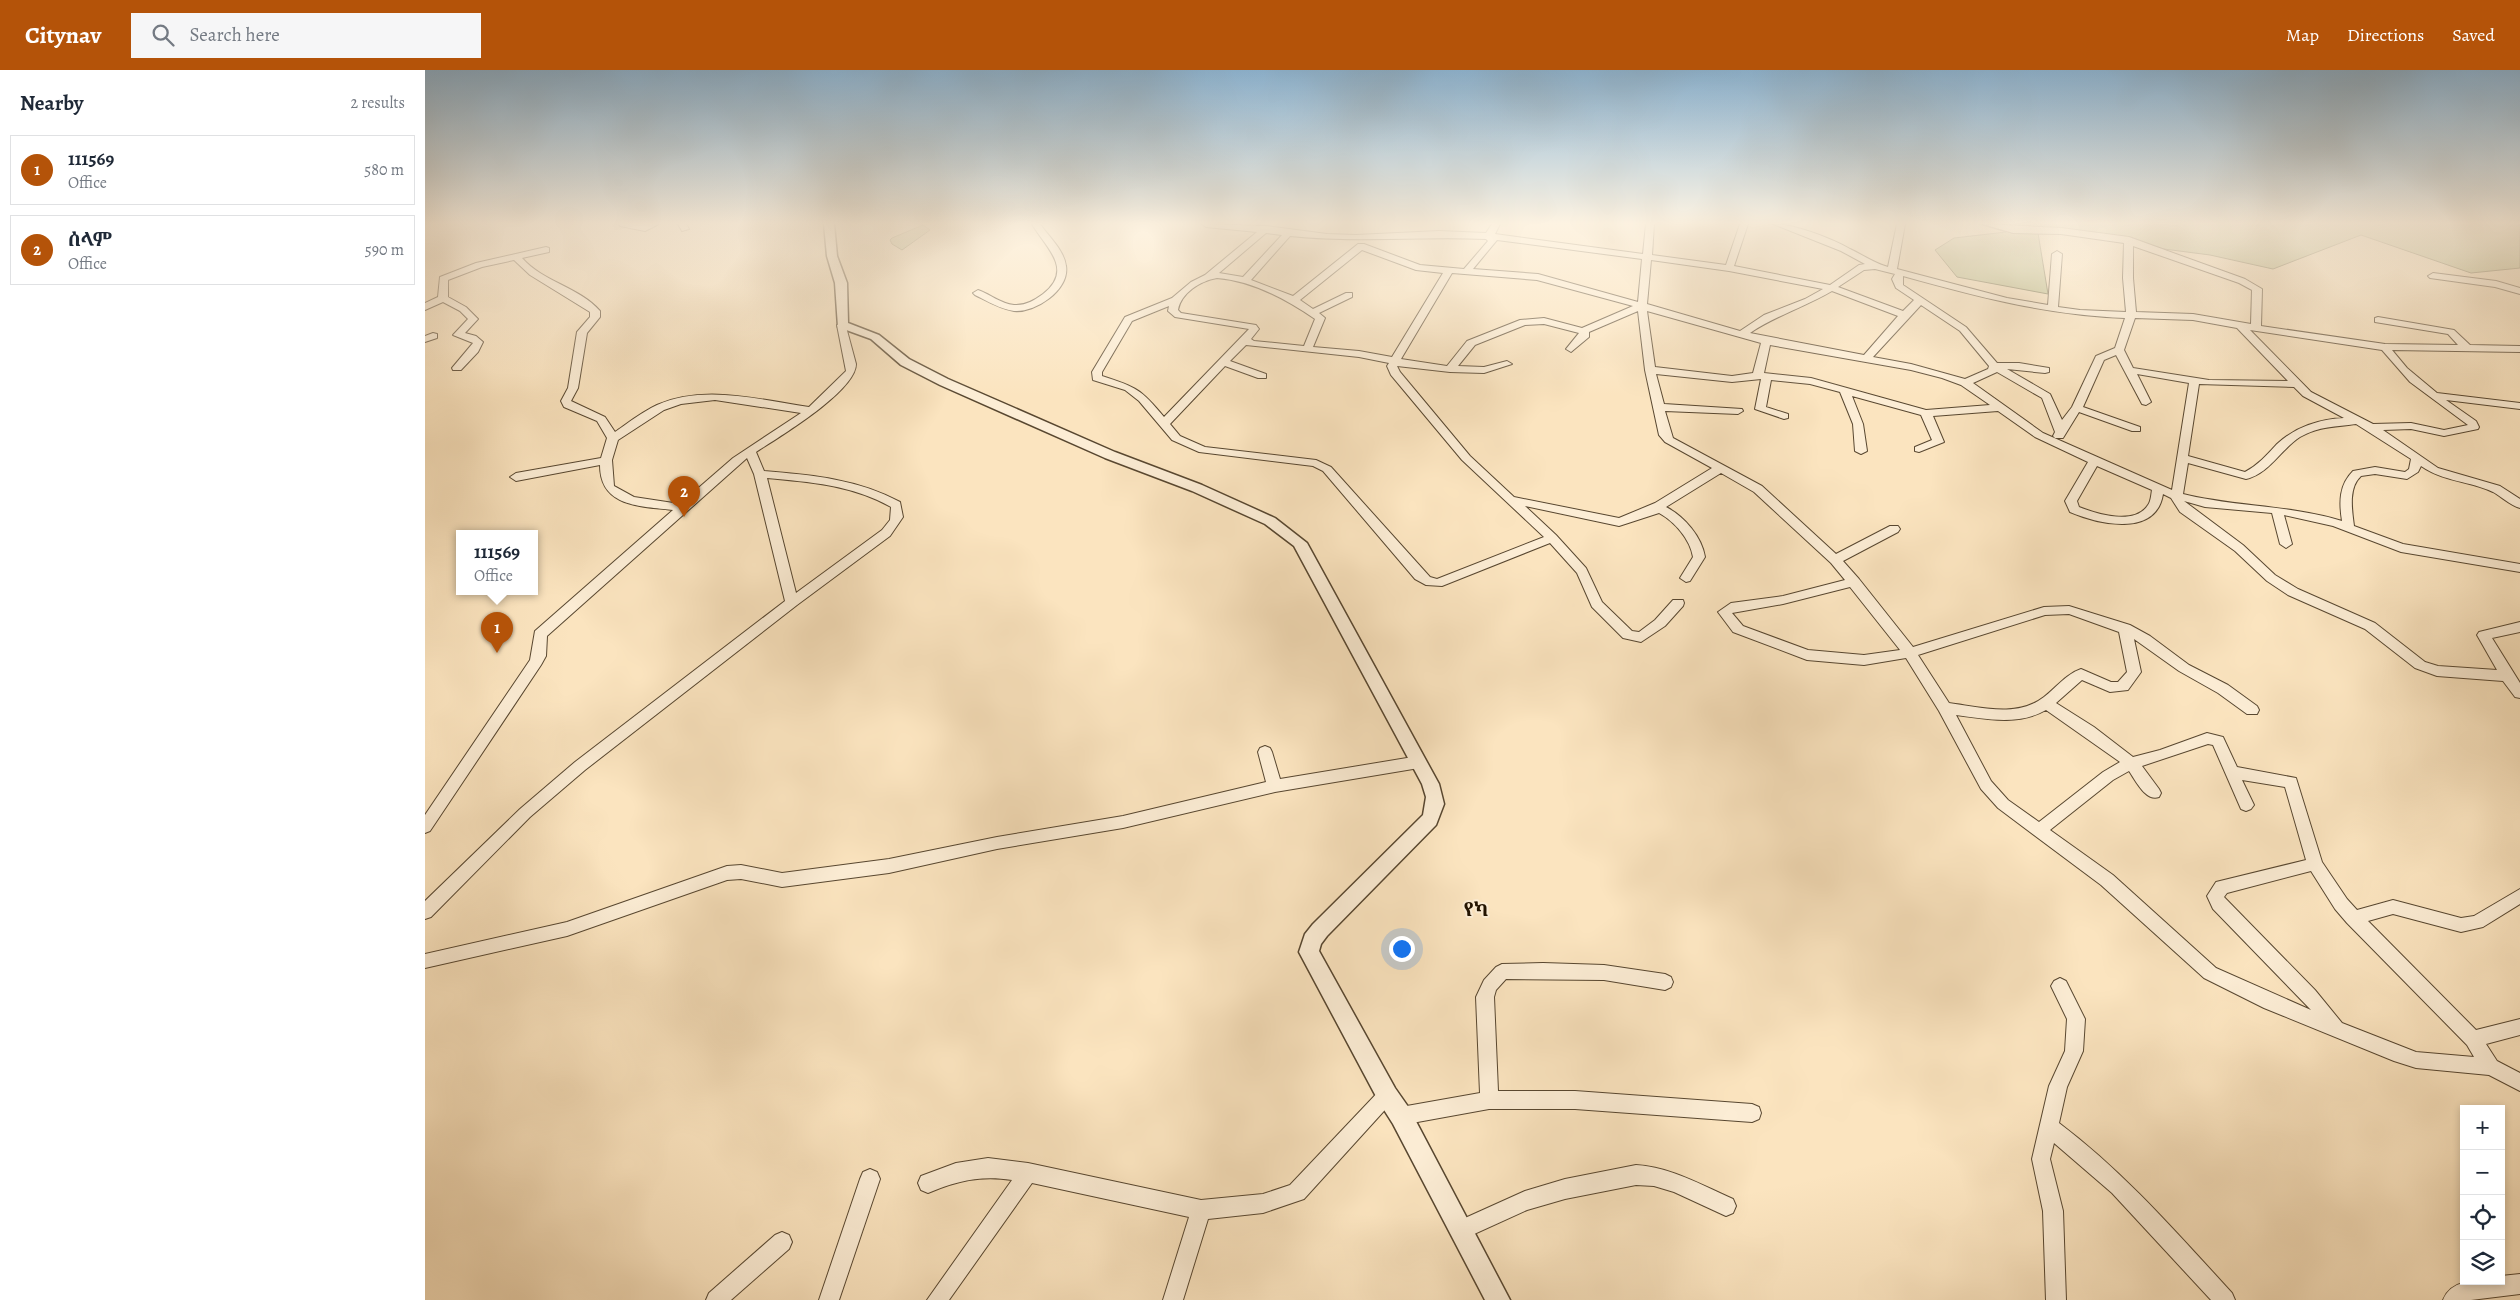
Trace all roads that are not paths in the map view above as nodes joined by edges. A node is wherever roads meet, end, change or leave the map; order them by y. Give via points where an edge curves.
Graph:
1 (443, 281) edge
2 (547, 281) edge
3 (840, 281) edge
4 (1059, 281) edge
5 (1202, 281) edge
6 (1246, 281) edge
7 (1315, 281) edge
8 (1443, 281) edge
9 (1554, 281) edge
10 (1645, 281) edge
11 (1807, 281) edge
12 (1841, 281) edge
13 (1897, 281) edge
14 (1932, 281) edge
15 (2055, 281) edge
16 (2127, 281) edge
17 (2241, 281) edge
18 (2476, 281) edge
19 (1831, 288) junction
20 (2520, 291) edge
21 (978, 292) dead end
22 (1349, 295) dead end
23 (443, 298) junction
24 (1175, 300) junction
25 (1294, 300) junction
26 (1919, 301) junction
27 (1642, 306) junction
28 (425, 307) edge
29 (2053, 309) junction
30 (1314, 312) junction
31 (1904, 315) junction
32 (2131, 315) junction
33 (2378, 320) dead end
34 (842, 325) junction
35 (2240, 325) junction
36 (2256, 328) junction
37 (1583, 331) junction
38 (1742, 334) junction
39 (1245, 340) junction
40 (1766, 341) junction
41 (2385, 347) junction
42 (1571, 349) dead end
43 (2467, 349) junction
44 (2520, 349) edge
45 (1307, 350) junction
46 (2119, 350) junction
47 (1866, 359) junction
48 (1395, 361) junction
49 (1222, 362) junction
50 (1507, 364) dead end
51 (1993, 366) junction
52 (457, 368) dead end
53 (1450, 369) junction
54 (1650, 370) junction
55 (2045, 370) dead end
56 (2129, 370) junction
57 (1262, 376) dead end
58 (1763, 376) junction
59 (2194, 381) junction
60 (1965, 383) junction
61 (2295, 384) junction
62 (1845, 389) junction
63 (2431, 394) junction
64 (2146, 402) dead end
65 (2520, 406) edge
66 (1659, 407) junction
67 (1999, 408) junction
68 (2077, 408) junction
69 (811, 411) junction
70 (1738, 411) dead end
71 (1925, 413) junction
72 (1784, 416) dead end
73 (2359, 422) junction
74 (1163, 424) junction
75 (2371, 427) junction
76 (2136, 429) dead end
77 (2060, 431) junction
78 (613, 438) junction
79 (2057, 444) junction
80 (1919, 449) dead end
81 (750, 451) junction
82 (1861, 451) dead end
83 (2182, 458) junction
84 (2417, 458) junction
85 (606, 461) junction
86 (2094, 461) junction
87 (1721, 468) junction
88 (760, 474) junction
89 (516, 477) dead end
90 (2158, 490) junction
91 (2177, 496) junction
92 (1512, 500) junction
93 (2520, 504) edge
94 (1655, 507) junction
95 (681, 508) junction
96 (2277, 510) junction
97 (2349, 528) junction
98 (1894, 529) dead end
99 (1552, 538) junction
100 (2286, 544) dead end
101 (1835, 560) junction
102 (2520, 568) edge
103 (1686, 578) dead end
104 (1855, 582) junction
105 (792, 602) junction
106 (1678, 603) dead end
107 (2520, 627) edge
108 (2125, 628) junction
109 (1910, 653) junction
110 (2507, 676) junction
111 (2520, 693) edge
112 (2046, 703) junction
113 (1945, 708) junction
114 (2252, 710) dead end
115 (1265, 752) dead end
116 (1419, 762) junction
117 (2131, 764) junction
118 (2231, 772) junction
119 (1275, 786) junction
120 (2154, 793) dead end
121 (2246, 804) dead end
122 (425, 827) edge
123 (2039, 830) junction
124 (2315, 864) junction
125 (2520, 896) edge
126 (425, 912) edge
127 (2353, 918) junction
128 (425, 961) edge
129 (1665, 982) dead end
130 (2059, 986) dead end
131 (2520, 1027) edge
132 (2336, 1028) junction
133 (2473, 1038) junction
134 (2491, 1068) junction
135 (2520, 1082) edge
136 (1387, 1094) junction
137 (1489, 1100) junction
138 (1752, 1113) dead end
139 (1401, 1116) junction
140 (2047, 1126) junction
141 (1028, 1173) junction
142 (870, 1179) dead end
143 (928, 1183) dead end
144 (1726, 1206) dead end
145 (1201, 1210) junction
146 (1461, 1230) junction
147 (781, 1242) dead end
148 (2520, 1284) edge
149 (717, 1300) edge
150 (829, 1300) edge
151 (937, 1300) edge
152 (1173, 1300) edge
153 (1498, 1300) edge
154 (2055, 1300) edge
155 (2225, 1300) edge
156 (2453, 1300) edge

1 - 23 street
2 - 78 street via 584,301 595,311 595,317 582,332 573,388 566,401 568,405 601,419
3 - 34 street
4 - 21 street via 1050,293 1016,308
5 - 24 street
6 - 25 street
7 - 25 street
8 - 48 street
9 - 27 street
10 - 27 street
11 - 19 street
12 - 19 street
13 - 26 street
14 - 29 street via 1997,299
15 - 29 street
16 - 32 street
17 - 36 street via 2257,290
18 - 20 street
19 - 31 street
19 - 38 street via 1767,317
22 - 30 street
23 - 28 street
23 - 52 street via 473,319 458,334 478,342
24 - 39 street via 1173,310 1178,315 1253,327
24 - 74 street via 1128,319 1097,372 1097,378 1102,381 1129,388 1143,399
25 - 30 street
26 - 31 street
26 - 51 street via 1963,329
27 - 37 street
27 - 38 street
27 - 54 street
29 - 32 street
30 - 45 street via 1320,322
31 - 47 street
32 - 35 street via 2173,315
32 - 46 street
33 - 43 street via 2447,330
34 - 69 street via 851,371
34 - 116 street via 868,333 905,362 979,399 1197,488 1288,532 1300,543
35 - 36 street
35 - 61 street
36 - 41 street
37 - 42 street via 1585,335
37 - 53 street via 1544,321 1523,322 1471,343
38 - 40 street
39 - 45 street via 1262,347
39 - 49 street
40 - 47 street
40 - 58 street
41 - 43 street
41 - 63 street via 2401,370
43 - 44 street
45 - 48 street
46 - 56 street
46 - 68 street via 2100,358
47 - 60 street via 1930,371
48 - 53 street
48 - 92 street via 1392,366 1395,374 1466,458
49 - 57 street
49 - 74 street
50 - 53 street via 1484,370
51 - 55 street
51 - 60 street via 1992,370
51 - 77 street via 2046,396
54 - 58 street via 1732,379
54 - 66 street
56 - 59 street
56 - 64 street
58 - 62 street via 1811,381
58 - 72 street via 1760,409
59 - 61 street
59 - 83 street
60 - 67 street
61 - 73 street via 2319,402
62 - 71 street
62 - 82 street via 1858,424
63 - 65 street
63 - 75 street via 2475,427 2444,433 2411,426
66 - 70 street
66 - 87 street via 1669,440
67 - 71 street
67 - 79 street
68 - 76 street
68 - 77 street
69 - 78 street via 705,397 668,404
69 - 81 street
71 - 80 street via 1938,442
73 - 75 street
73 - 83 street via 2327,422 2297,434 2283,444 2267,463 2247,476
74 - 99 street via 1176,438 1203,450 1316,463 1327,469 1426,581 1438,583
75 - 84 street
77 - 79 street
78 - 85 street
79 - 86 street
81 - 88 street
81 - 95 street
83 - 91 street
84 - 93 street via 2444,474 2496,489
84 - 97 street via 2414,470 2407,476 2364,470 2357,474 2345,498
85 - 89 street
85 - 95 street via 606,480 609,488 619,496
86 - 90 street
86 - 90 street via 2071,501 2074,509 2081,513 2120,520 2138,519 2152,510 2158,500
87 - 94 street
87 - 101 street via 1758,489
88 - 105 street
88 - 105 street via 852,485 881,495 897,505 896,522 885,533
90 - 91 street
91 - 96 street via 2205,503
91 - 110 street via 2184,510 2239,548 2271,578 2293,592 2370,626 2421,665 2437,671
92 - 94 street via 1619,522
92 - 99 street
94 - 103 street via 1679,520 1698,551 1699,557
95 - 122 street via 541,634 536,662
96 - 97 street
96 - 100 street
97 - 102 street via 2401,548
98 - 101 street
99 - 106 street via 1582,571 1597,604 1628,635 1641,637 1660,623
101 - 104 street
104 - 109 street
104 - 109 street via 1783,600 1731,606 1724,612 1738,629 1807,655 1864,660
105 - 126 street via 531,807
107 - 110 street via 2484,635
108 - 109 street via 2084,613 2045,611
108 - 112 street via 2134,672 2131,678 2117,688 2110,688 2081,674
108 - 114 street
109 - 113 street
110 - 111 street
112 - 113 street via 2013,713
112 - 117 street
113 - 123 street via 1986,786 2003,804
115 - 119 street
116 - 119 street
116 - 136 street via 1435,795 1437,809 1430,820 1320,930 1312,940 1309,952
117 - 118 street via 2213,738 2218,741
117 - 120 street
117 - 123 street via 2108,776
118 - 121 street
118 - 124 street via 2291,782
119 - 128 street via 1123,822 997,843 889,866 782,880 741,872 727,873 567,929
123 - 132 street via 2107,880 2210,973 2269,1002
124 - 127 street
124 - 132 street via 2222,887 2215,896
125 - 127 street via 2477,922 2461,925 2393,907
127 - 133 street
129 - 137 street via 1629,973 1583,970 1503,972 1490,985 1485,997
130 - 140 street via 2076,1019 2074,1051 2058,1086
131 - 133 street
132 - 134 street via 2416,1060
133 - 134 street
134 - 135 street
136 - 139 street
136 - 145 street via 1297,1192 1285,1199
137 - 138 street via 1575,1100
137 - 139 street
139 - 146 street
140 - 154 street via 2041,1158 2053,1211
140 - 155 street via 2077,1146 2115,1180
141 - 143 street via 980,1165
141 - 145 street
141 - 151 street
142 - 150 street
144 - 146 street via 1676,1183 1654,1176 1636,1175 1565,1189 1525,1201
145 - 152 street
146 - 153 street
147 - 149 street
148 - 156 street via 2470,1289

